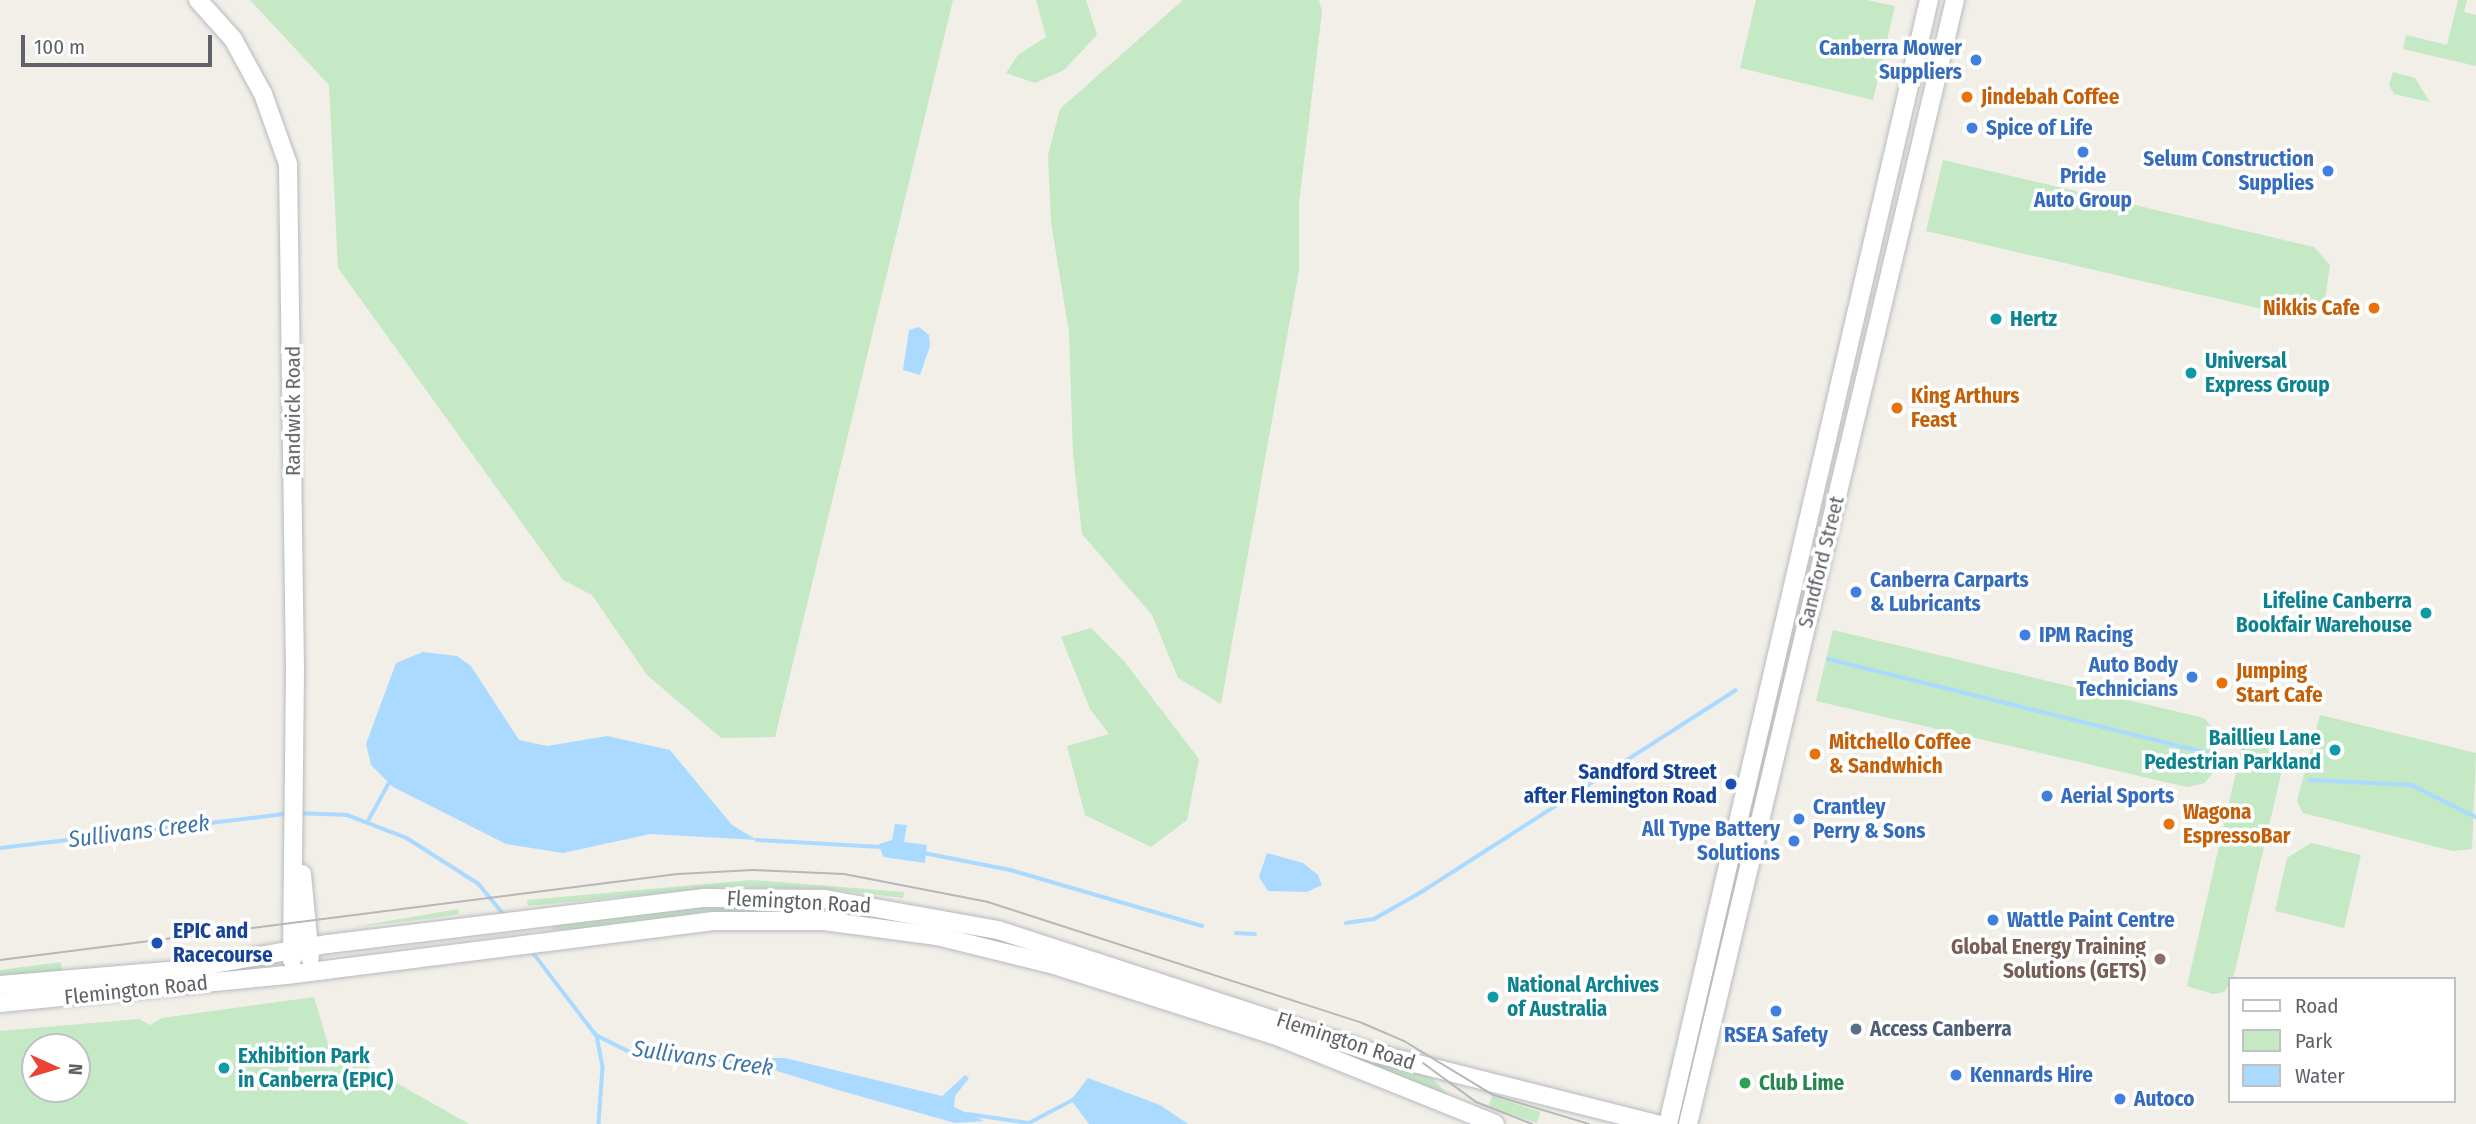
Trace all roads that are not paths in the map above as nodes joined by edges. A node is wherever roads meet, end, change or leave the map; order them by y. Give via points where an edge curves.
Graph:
1 (198, 0) edge
2 (1929, 0) edge
3 (1955, 0) edge
4 (300, 949) junction
5 (303, 973) junction
6 (0, 985) edge
7 (0, 1003) edge
8 (1495, 1124) edge
9 (1657, 1124) edge
10 (1668, 1124) edge
11 (1688, 1124) edge

1 - 4 main road, Randwick Road via 233,39 263,94 288,164
2 - 10 main road, Sandford Street
3 - 11 main road, Sandford Street
4 - 5 main road, Randwick Road
4 - 6 main road, Flemington Road via 180,970
4 - 9 main road, Flemington Road via 705,898 873,904 998,930 1374,1053
5 - 7 main road, Flemington Road
5 - 8 main road, Flemington Road via 714,921 776,920 937,936 1054,965 1274,1035

